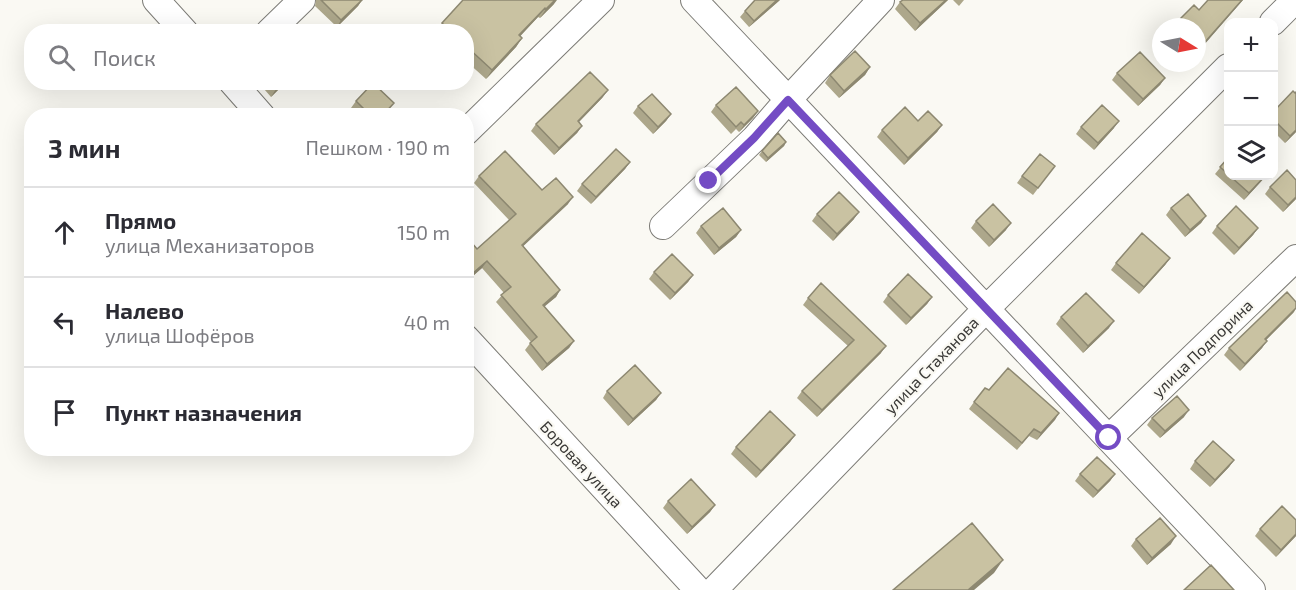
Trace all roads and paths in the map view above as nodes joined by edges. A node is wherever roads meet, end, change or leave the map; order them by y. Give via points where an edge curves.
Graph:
1 (156, 0) edge
2 (302, 0) edge
3 (601, 0) edge
4 (694, 0) edge
5 (882, 0) edge
6 (1295, 0) edge
7 (1277, 18) edge
8 (178, 24) edge
9 (277, 24) edge
10 (1224, 71) edge
11 (239, 90) edge
12 (788, 100) junction
13 (255, 108) edge
14 (474, 124) edge
15 (663, 226) dead end
16 (1296, 258) edge
17 (986, 309) junction
18 (474, 347) edge
19 (1109, 438) junction
20 (698, 590) edge
21 (714, 590) edge
22 (1252, 590) edge

1 - 8 street
2 - 9 street
3 - 14 street
4 - 12 street
5 - 12 street
6 - 7 street
10 - 17 street, улица Стаханова
11 - 13 street
12 - 15 street
12 - 17 street
16 - 19 street, улица Подпорина
17 - 19 street
17 - 21 street, улица Стаханова
18 - 20 street, Боровая улица
19 - 22 street

